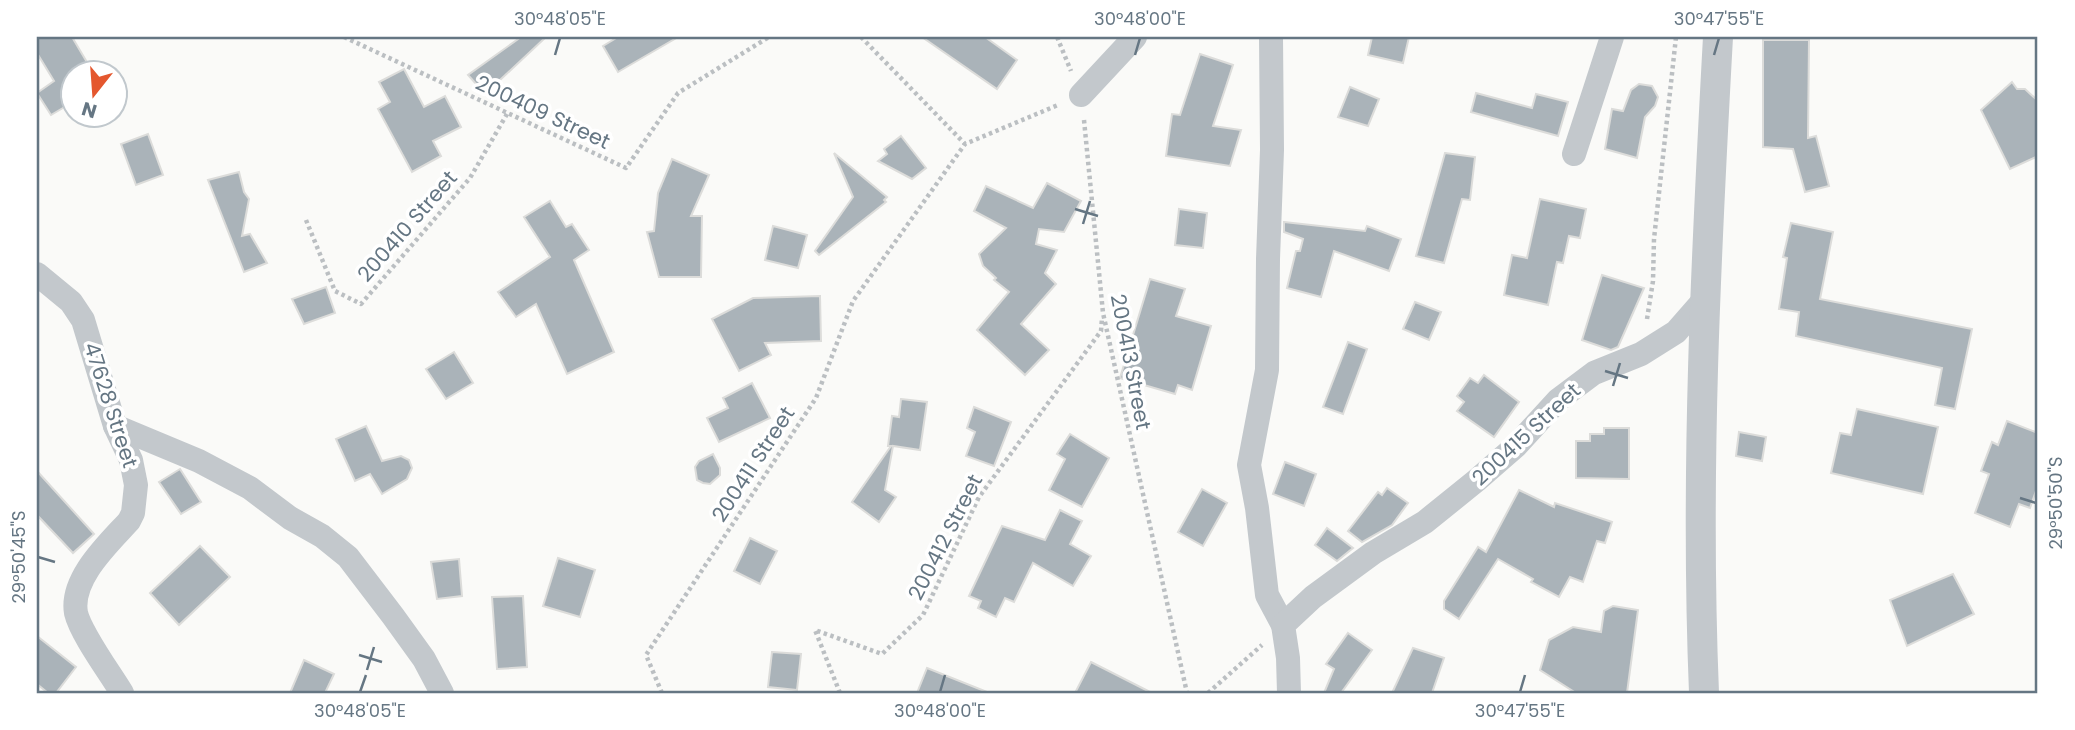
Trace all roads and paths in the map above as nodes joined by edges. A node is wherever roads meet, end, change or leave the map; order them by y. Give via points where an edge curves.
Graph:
1 (344, 37) edge
2 (769, 37) edge
3 (861, 37) edge
4 (1057, 37) edge
5 (1135, 37) edge
6 (1271, 37) edge
7 (1612, 37) edge
8 (1676, 37) edge
9 (1718, 37) edge
10 (1082, 95) junction
11 (507, 114) junction
12 (965, 144) junction
13 (1574, 154) dead end
14 (306, 220) dead end
15 (37, 274) edge
16 (1704, 300) junction
17 (1103, 313) junction
18 (1641, 354) junction
19 (115, 426) junction
20 (1283, 625) junction
21 (122, 693) edge
22 (442, 693) edge
23 (662, 693) edge
24 (840, 693) edge
25 (1187, 693) edge
26 (1208, 693) edge
27 (1289, 693) edge
28 (1703, 693) edge

1 - 11 path, 200409 Street
2 - 11 path, 200409 Street via 678,93 626,168
3 - 12 path
4 - 10 path, 200413 Street
5 - 10 street
6 - 20 street via 1266,370 1249,465 1267,595
7 - 13 street
8 - 18 path via 1654,239 1654,281
9 - 16 street
10 - 12 path
10 - 17 path, 200413 Street
11 - 14 path, 200410 Street via 470,178 361,304 335,291
12 - 23 path, 200411 Street via 853,301 816,398 646,655
15 - 19 street, 47628 Street via 71,302 83,320
16 - 18 street, 200415 Street via 1675,332
16 - 28 street
17 - 24 path, 200412 Street via 1101,331 979,497 923,615 881,654 815,630
17 - 25 path, 200413 Street
18 - 20 street, 200415 Street via 1594,373 1558,400 1477,480 1425,522 1353,567
19 - 21 street, 47628 Street via 131,460 136,485 133,513 85,573 75,600 80,624
19 - 22 street via 250,488 348,557 424,659
20 - 26 path
20 - 27 street

